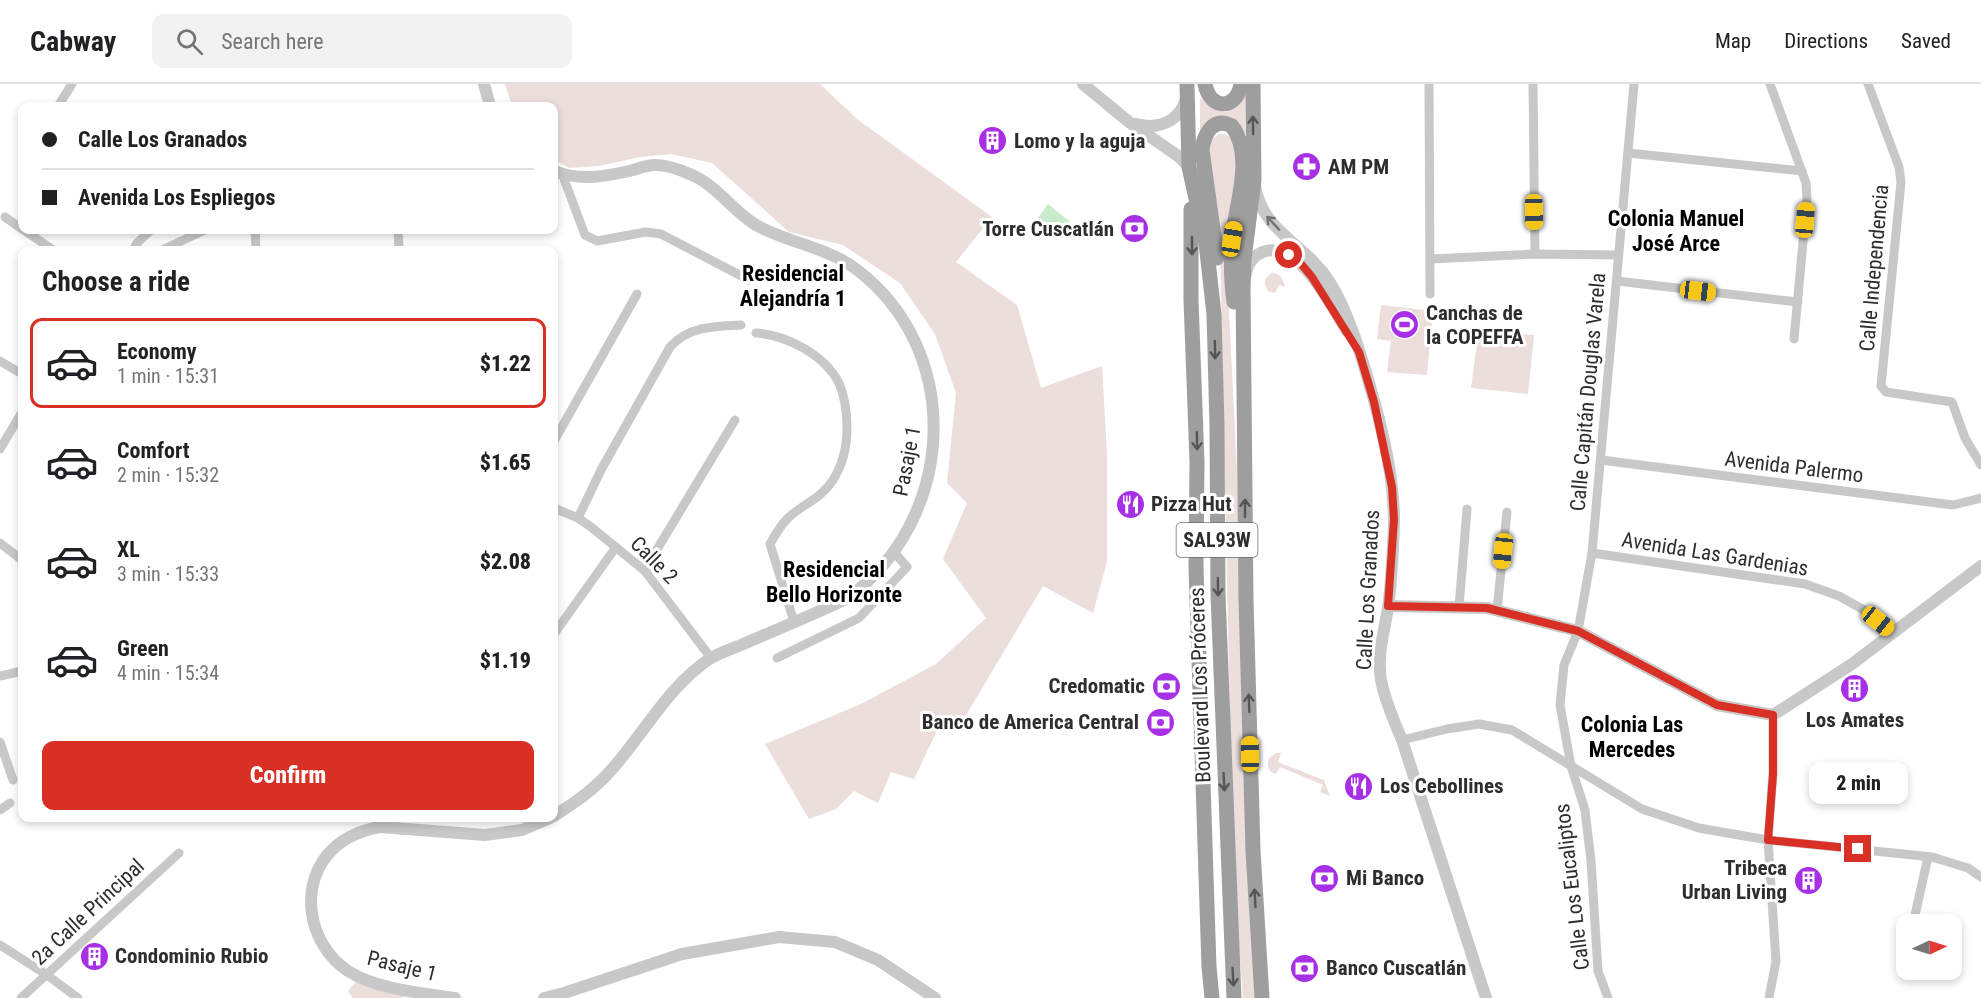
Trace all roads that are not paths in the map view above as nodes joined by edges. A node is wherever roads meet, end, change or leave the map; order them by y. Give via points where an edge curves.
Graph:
1 (72, 84) edge
2 (484, 84) edge
3 (1083, 84) edge
4 (1205, 84) edge
5 (1241, 84) edge
6 (1253, 84) edge
7 (1429, 84) edge
8 (1533, 84) edge
9 (1634, 84) edge
10 (1770, 84) edge
11 (1868, 84) edge
12 (1187, 91) edge
13 (61, 102) edge
14 (489, 102) edge
15 (1129, 122) junction
16 (1628, 153) junction
17 (1189, 167) junction
18 (1802, 171) junction
19 (564, 179) edge
20 (1254, 180) junction
21 (5, 217) dead end
22 (18, 226) edge
23 (30, 234) edge
24 (147, 234) edge
25 (196, 234) edge
26 (48, 246) edge
27 (135, 246) edge
28 (171, 246) edge
29 (1534, 254) junction
30 (1618, 255) junction
31 (1431, 259) junction
32 (749, 280) dead end
33 (1617, 281) junction
34 (1243, 287) junction
35 (637, 294) dead end
36 (1430, 294) dead end
37 (1798, 302) junction
38 (1215, 314) junction
39 (741, 325) dead end
40 (756, 333) dead end
41 (1794, 339) dead end
42 (1359, 352) junction
43 (0, 361) edge
44 (18, 372) edge
45 (1244, 391) junction
46 (18, 419) edge
47 (735, 420) dead end
48 (558, 434) edge
49 (0, 449) edge
50 (1601, 460) junction
51 (1981, 465) edge
52 (1981, 498) edge
53 (1467, 509) dead end
54 (558, 510) edge
55 (1507, 512) dead end
56 (578, 518) junction
57 (1217, 532) junction
58 (0, 543) edge
59 (616, 548) junction
60 (894, 552) junction
61 (1592, 553) junction
62 (18, 557) edge
63 (1981, 566) edge
64 (1197, 568) junction
65 (645, 572) junction
66 (1388, 606) junction
67 (1459, 607) junction
68 (1497, 610) junction
69 (794, 622) junction
70 (558, 628) edge
71 (1578, 631) junction
72 (1891, 632) junction
73 (711, 658) junction
74 (777, 658) dead end
75 (18, 671) edge
76 (0, 676) edge
77 (1773, 715) junction
78 (1402, 741) junction
79 (0, 742) edge
80 (1571, 766) junction
81 (13, 780) dead end
82 (10, 803) dead end
83 (0, 810) edge
84 (558, 813) edge
85 (540, 822) edge
86 (1768, 840) junction
87 (178, 853) dead end
88 (1928, 856) junction
89 (1981, 877) edge
90 (1915, 914) edge
91 (0, 945) edge
92 (47, 975) junction
93 (21, 998) edge
94 (78, 998) edge
95 (455, 998) edge
96 (544, 998) edge
97 (934, 998) edge
98 (1212, 998) edge
99 (1234, 998) edge
100 (1262, 998) edge
101 (1486, 998) edge
102 (1608, 998) edge
103 (1769, 998) edge

1 - 13 street
2 - 14 street
3 - 15 street
4 - 5 highway via 1210,99 1226,104 1238,95
20 -> 6 highway, SAL93W
7 - 31 street
8 - 29 street
9 - 16 street, Calle Capitán Douglas Varela
10 - 18 street
11 - 51 street, Calle Independencia via 1901,182 1881,386 1886,392 1952,402 1965,438
12 - 15 street via 1179,115 1164,124
12 - 17 highway, Boulevard Los Próceres / SAL93W
15 - 17 street
16 - 18 street
16 - 30 street, Calle Capitán Douglas Varela
17 - 38 highway, Boulevard Los Próceres / SAL93W via 1206,243
17 -> 64 highway
18 - 37 street via 1807,199
19 - 32 street via 585,235 597,241 646,232 661,234
19 - 60 street, Pasaje 1 via 611,175 655,165 675,168 704,181 753,223 854,267 881,292 916,343 928,376 934,416 934,438 922,498
20 - 34 highway, SAL93W
42 -> 20 street, Calle Los Granados via 1344,308 1329,280 1272,223 1262,209
21 - 22 street
23 - 26 street
24 - 27 street
25 - 28 street
29 - 30 street
29 - 31 street
30 - 33 street, Calle Capitán Douglas Varela
31 - 36 street
33 - 37 street
33 - 50 street, Calle Capitán Douglas Varela
34 - 42 street, Calle Los Granados via 1247,269 1259,253 1274,249 1292,256 1312,277
34 - 45 highway, SAL93W
35 - 48 street
37 - 41 street
38 - 45 highway via 1217,255 1202,150 1209,128 1224,123 1232,126 1241,143 1242,168 1231,262
38 -> 57 highway, Boulevard Los Próceres / SAL93W
39 - 56 street via 705,327 686,333 670,347
40 - 69 street via 780,337 818,359 838,381 847,417 846,449 840,469 823,494 789,517 770,544
42 - 66 street, Calle Los Granados via 1392,487 1394,519
43 - 44 street
100 -> 45 highway, SAL93W via 1253,860
46 - 49 street
47 - 65 street
50 - 52 street, Avenida Palermo via 1953,505
50 - 61 street, Calle Capitán Douglas Varela
53 - 67 street
54 - 56 street, Calle 2
55 - 68 street
56 - 59 street, Calle 2
57 - 64 highway
57 -> 99 highway, Boulevard Los Próceres / SAL93W
58 - 62 street
59 - 65 street, Calle 2
59 - 70 street
60 - 69 street, Pasaje 1 via 847,599
60 - 74 street via 907,567 859,618
61 - 71 street, Calle Capitán Douglas Varela
61 - 72 street, Avenida Las Gardenias via 1805,584 1839,596
63 - 72 street
64 - 98 highway
65 - 73 street, Calle 2
66 - 67 street
66 - 78 street, Calle Los Granados via 1380,654 1381,679
67 - 68 street
68 - 71 street
69 - 73 street, Pasaje 1
71 - 77 street via 1717,705
71 - 80 street, Calle Los Eucaliptos via 1564,665 1560,705
72 - 77 street via 1852,664
73 - 84 street, Pasaje 1 via 659,708 590,792
75 - 76 street
77 - 86 street
78 - 80 street via 1479,724 1512,730
78 - 101 street, Calle Los Granados
79 - 81 street
80 - 86 street via 1642,809 1699,828
80 - 102 street, Calle Los Eucaliptos via 1585,810 1598,971
82 - 83 street
85 - 95 street, Pasaje 1 via 522,830 485,835 380,826 347,838 318,869 311,896 313,921 321,944 336,961 357,976 380,984
86 - 88 street
86 - 103 street via 1776,961
87 - 92 street, 2a Calle Principal
88 - 89 street via 1968,868
88 - 90 street
91 - 92 street
92 - 93 street, 2a Calle Principal
92 - 94 street
96 - 97 street via 682,954 779,936 836,942 878,960

